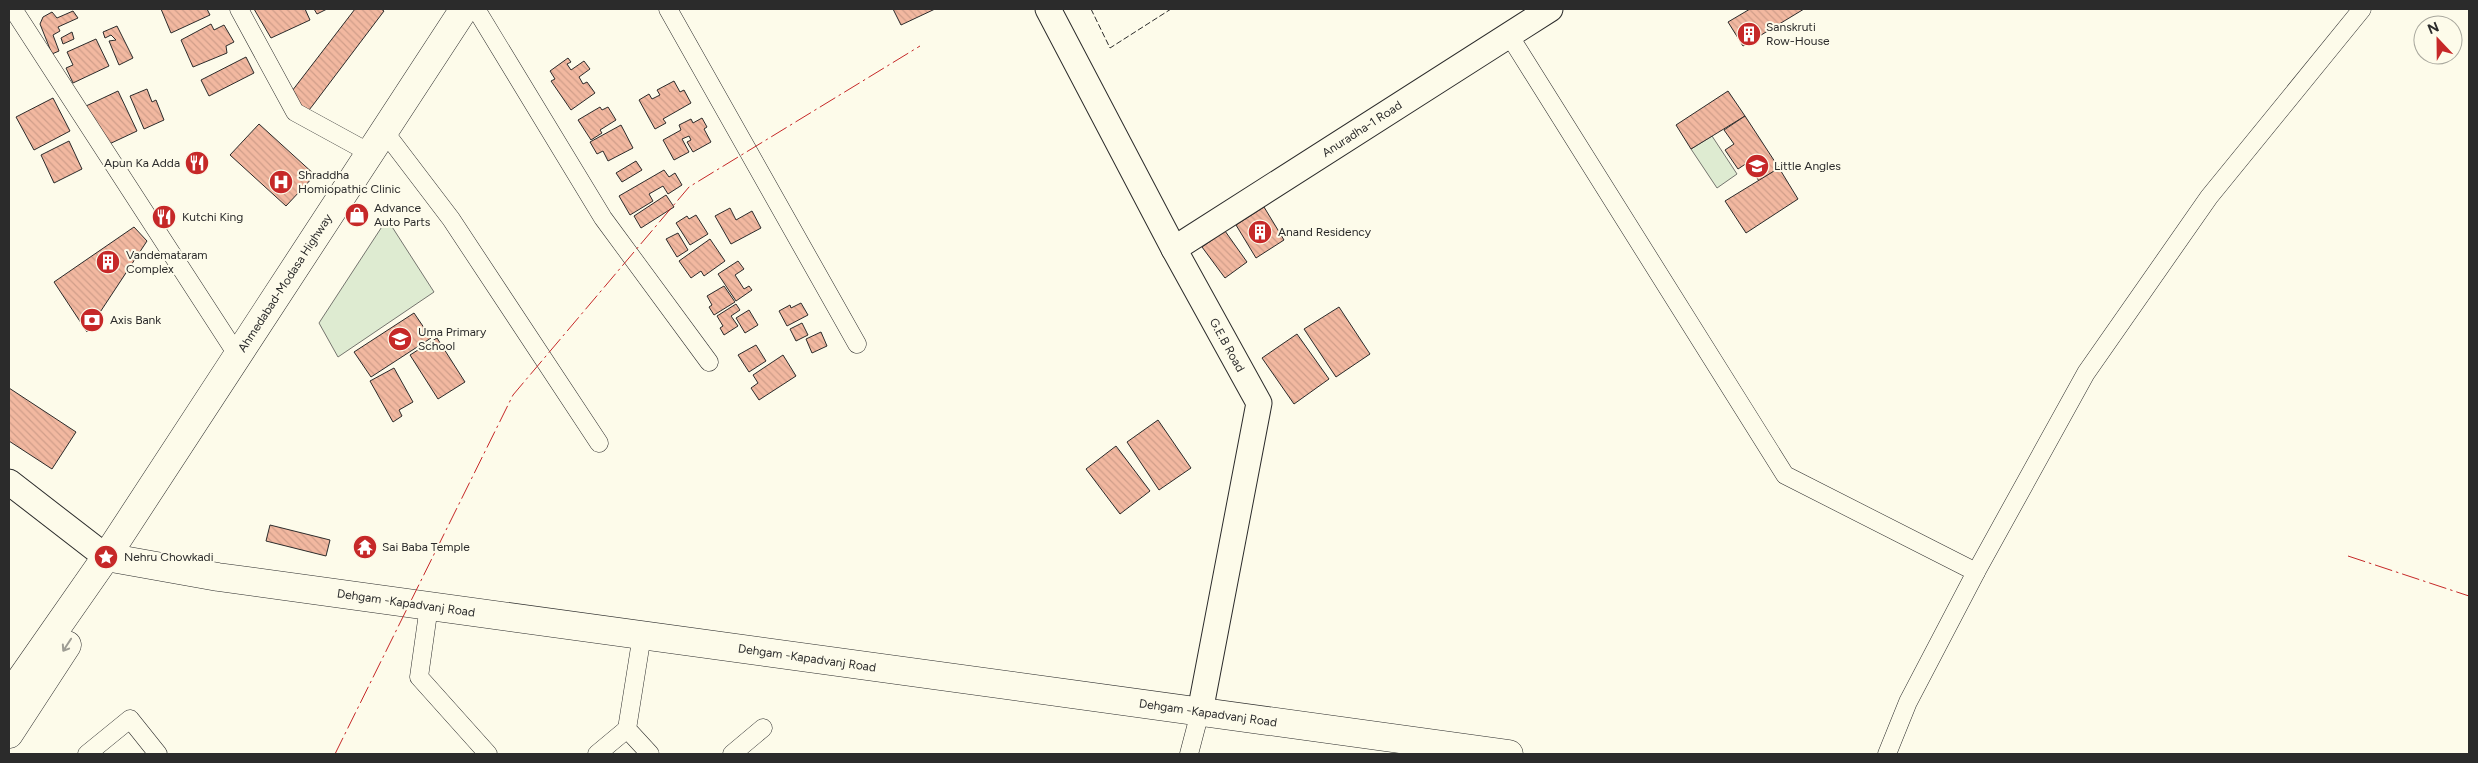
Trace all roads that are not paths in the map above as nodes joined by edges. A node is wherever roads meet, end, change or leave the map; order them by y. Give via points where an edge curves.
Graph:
1 (13, 9) edge
2 (239, 9) edge
3 (464, 9) edge
4 (476, 9) edge
5 (668, 9) edge
6 (1048, 9) edge
7 (1550, 9) edge
8 (2362, 9) edge
9 (1509, 35) junction
10 (377, 142) junction
11 (1174, 249) junction
12 (857, 344) dead end
13 (238, 356) junction
14 (709, 362) dead end
15 (599, 444) dead end
16 (9, 482) edge
17 (114, 558) junction
18 (1976, 572) junction
19 (429, 606) junction
20 (642, 635) junction
21 (9, 696) edge
22 (1200, 712) junction
23 (762, 728) dead end
24 (628, 729) junction
25 (9, 734) edge
26 (88, 754) edge
27 (158, 754) edge
28 (488, 754) edge
29 (597, 754) edge
30 (650, 754) edge
31 (732, 754) edge
32 (1189, 754) edge
33 (1508, 754) edge
34 (1887, 754) edge

1 - 13 street
2 - 10 street via 295,112
3 - 10 main road, Ahmedabad-Modasa Highway
4 - 14 street via 603,218
5 - 12 street
6 - 11 street, G.E.B Road
7 - 9 street, Anuradha-1 Road
8 - 18 street via 2209,197 2086,373
9 - 11 street, Anuradha-1 Road
9 - 18 street via 1785,475
10 - 13 main road, Ahmedabad-Modasa Highway
10 - 15 street via 451,220
11 - 22 street, G.E.B Road via 1259,403
13 - 17 main road, Ahmedabad-Modasa Highway
16 - 17 street
17 - 19 main road, Dehgam -Kapadvanj Road via 218,577
17 - 21 main road
17 -> 25 main road
18 - 34 street via 1908,702
19 - 20 main road, Dehgam -Kapadvanj Road
19 - 28 street via 419,677
20 - 22 main road, Dehgam -Kapadvanj Road
20 - 24 street
22 - 32 street
22 - 33 main road, Dehgam -Kapadvanj Road
23 - 31 street
24 - 29 street
24 - 30 street
26 - 27 street via 130,719

